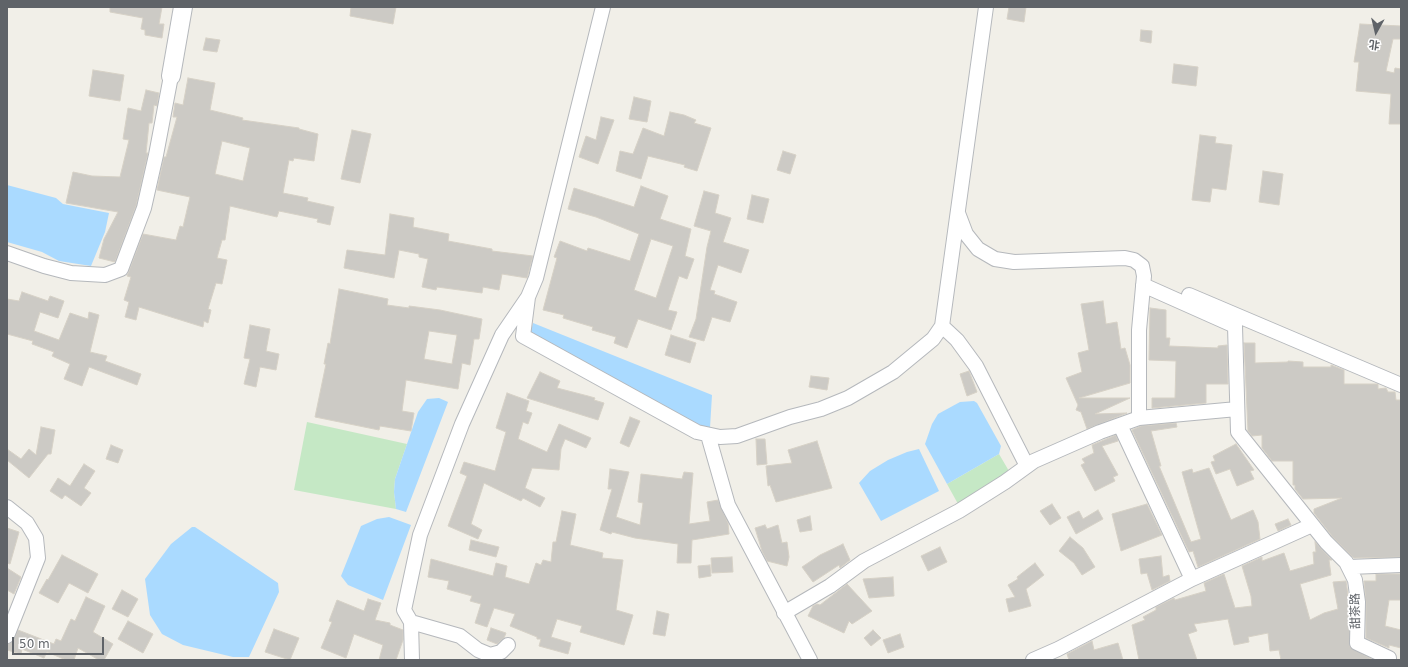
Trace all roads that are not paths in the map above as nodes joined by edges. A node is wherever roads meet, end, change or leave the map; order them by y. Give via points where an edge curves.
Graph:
1 (183, 7) edge
2 (603, 7) edge
3 (986, 7) edge
4 (171, 76) joint
5 (957, 210) junction
6 (7, 253) edge
7 (1144, 281) junction
8 (528, 297) junction
9 (942, 326) junction
10 (1401, 385) edge
11 (1237, 409) junction
12 (1139, 418) junction
13 (1120, 425) junction
14 (708, 435) junction
15 (1027, 466) junction
16 (7, 507) edge
17 (1312, 525) junction
18 (1401, 565) edge
19 (1349, 567) junction
20 (1192, 579) junction
21 (784, 613) junction
22 (411, 622) junction
23 (7, 636) edge
24 (508, 645) dead end
25 (1059, 655) edge
26 (412, 660) edge
27 (810, 660) edge
28 (1033, 660) edge
29 (1389, 660) edge

1 - 4 street
2 - 8 street via 544,249
3 - 5 street
4 - 6 street via 144,208 121,269 104,274 71,273
5 - 7 street via 966,234 978,249 995,259 1014,262 1125,258 1134,260 1142,266
5 - 9 street
7 - 10 street
7 - 11 street via 1234,326
7 - 12 street via 1139,330
8 - 14 street via 523,336 697,432
8 - 22 street via 502,335 462,424 420,535 404,610
9 - 14 street via 933,339 893,372 848,398 737,436
9 - 15 street via 957,340 976,366
11 - 12 street
11 - 17 street via 1238,432
12 - 13 street
13 - 15 street
13 - 20 street
14 - 21 street via 728,505
15 - 21 street via 959,511 864,561 830,586
16 - 23 street via 27,524 33,533 38,558
17 - 19 street
17 - 20 street
18 - 19 street
19 - 29 street, 甜茶路 via 1355,580 1358,602 1357,643
20 - 25 street
21 - 27 street
22 - 24 street via 460,636 478,650 490,655 501,652
22 - 26 street
25 - 28 street

